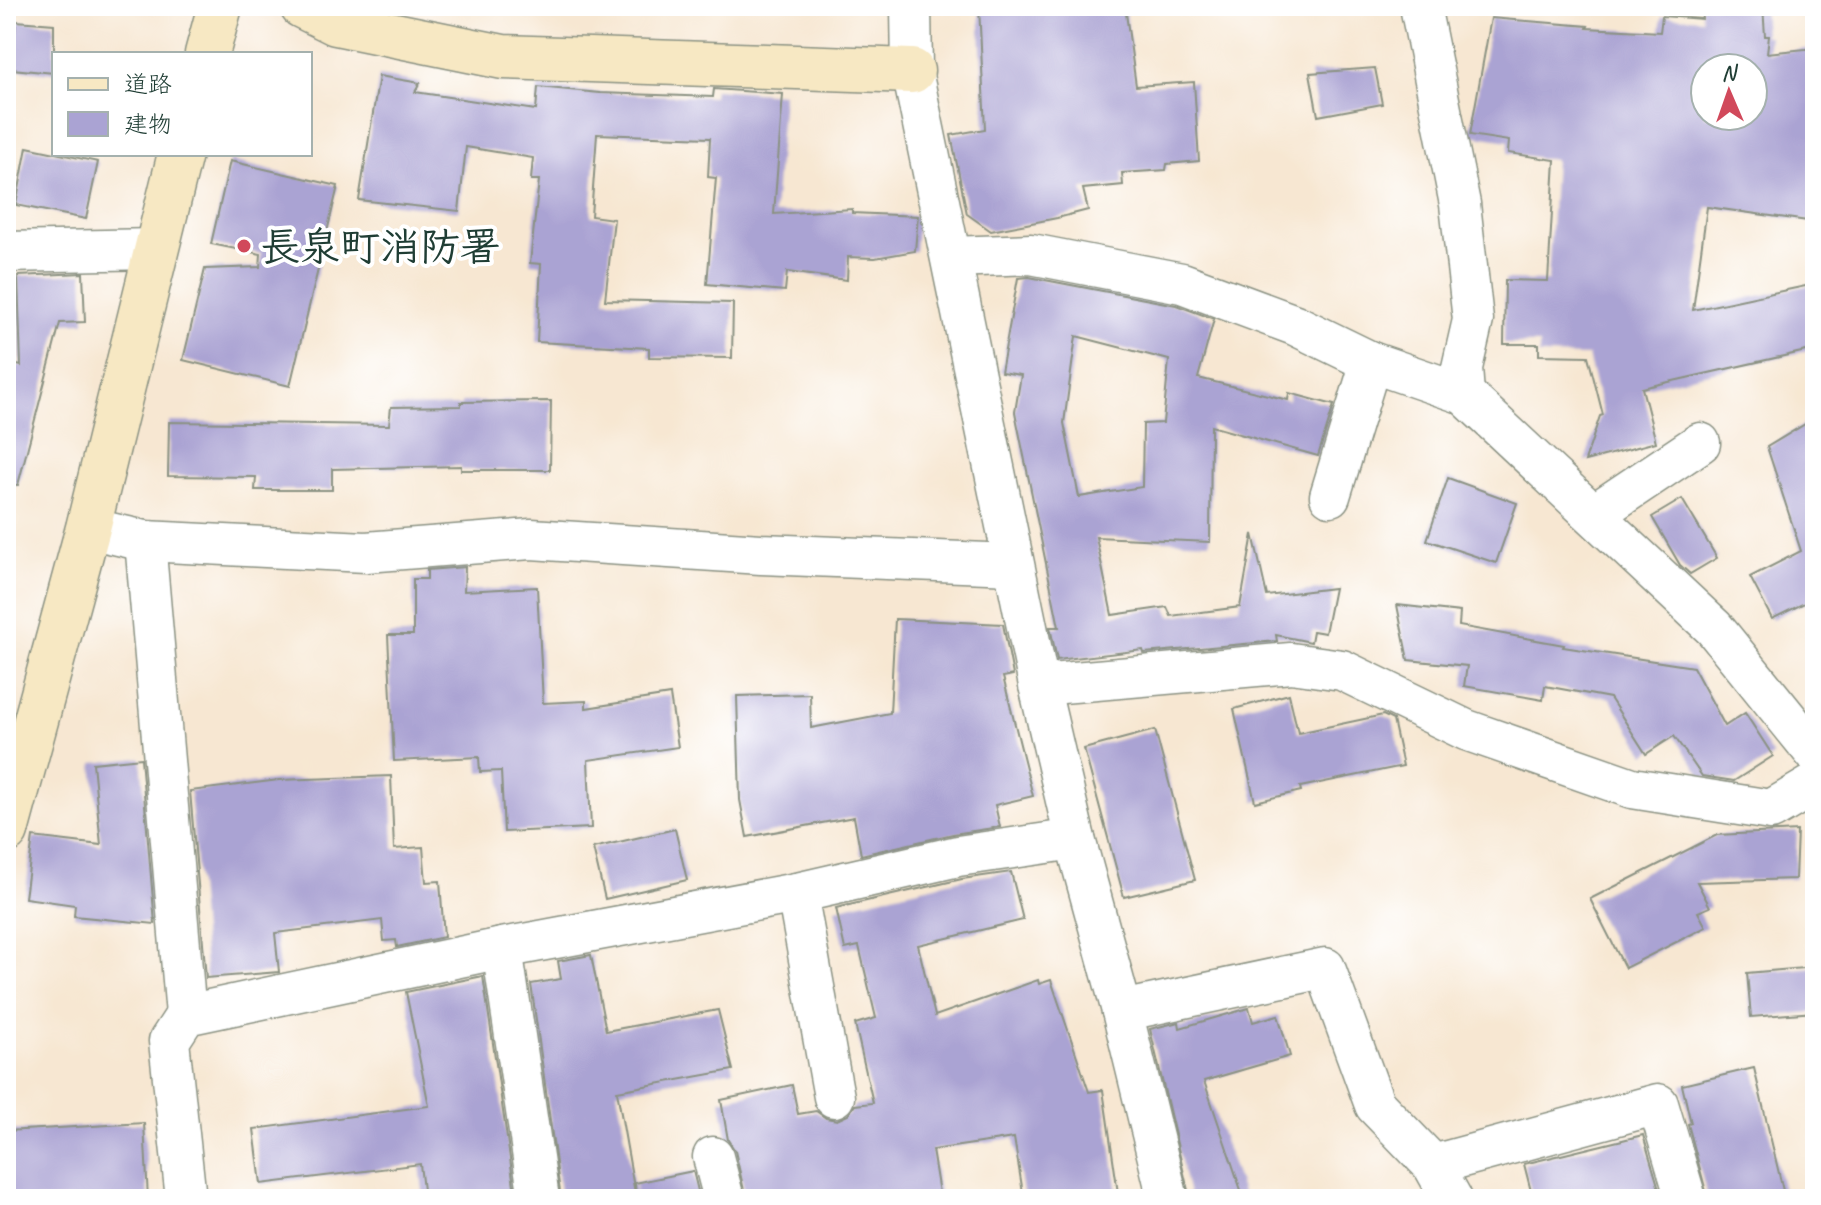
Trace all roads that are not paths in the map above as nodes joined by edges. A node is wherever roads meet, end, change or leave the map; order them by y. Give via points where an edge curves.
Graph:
1 (220, 6) edge
2 (302, 6) edge
3 (911, 6) edge
4 (1420, 6) edge
5 (208, 52) edge
6 (912, 71) junction
7 (179, 156) edge
8 (155, 249) junction
9 (6, 252) edge
10 (951, 257) junction
11 (1371, 362) junction
12 (1464, 394) junction
13 (1700, 443) dead end
14 (1330, 496) dead end
15 (1594, 514) junction
16 (88, 528) junction
17 (145, 541) junction
18 (1013, 564) junction
19 (1039, 685) junction
20 (1815, 753) edge
21 (1815, 784) edge
22 (6, 831) edge
23 (1075, 839) junction
24 (797, 893) junction
25 (502, 948) junction
26 (1122, 1011) junction
27 (186, 1015) junction
28 (834, 1097) dead end
29 (713, 1157) dead end
30 (1433, 1165) junction
31 (186, 1199) edge
32 (539, 1199) edge
33 (724, 1199) edge
34 (1168, 1199) edge
35 (1452, 1199) edge
36 (1686, 1199) edge

1 - 5 street
2 - 6 street via 336,23 503,57
3 - 6 street
4 - 12 street via 1460,204 1473,320 1462,368
6 - 10 street
7 - 8 street
8 - 9 street
8 - 16 street
10 - 11 street via 1031,254 1182,283 1295,325
10 - 18 street
11 - 12 street
11 - 14 street
12 - 15 street
13 - 15 street
15 - 20 street via 1714,628
16 - 17 street
16 - 22 street
17 - 18 street via 366,552 531,539
17 - 27 street
18 - 19 street
19 - 21 street via 1291,663 1354,675 1466,730 1632,788 1771,810
19 - 23 street
23 - 24 street via 958,856
23 - 26 street
24 - 25 street
24 - 28 street
25 - 27 street
25 - 32 street
26 - 30 street via 1325,968 1375,1105
26 - 34 street
27 - 31 street via 169,1041
29 - 33 street
30 - 35 street
30 - 36 street via 1658,1104

